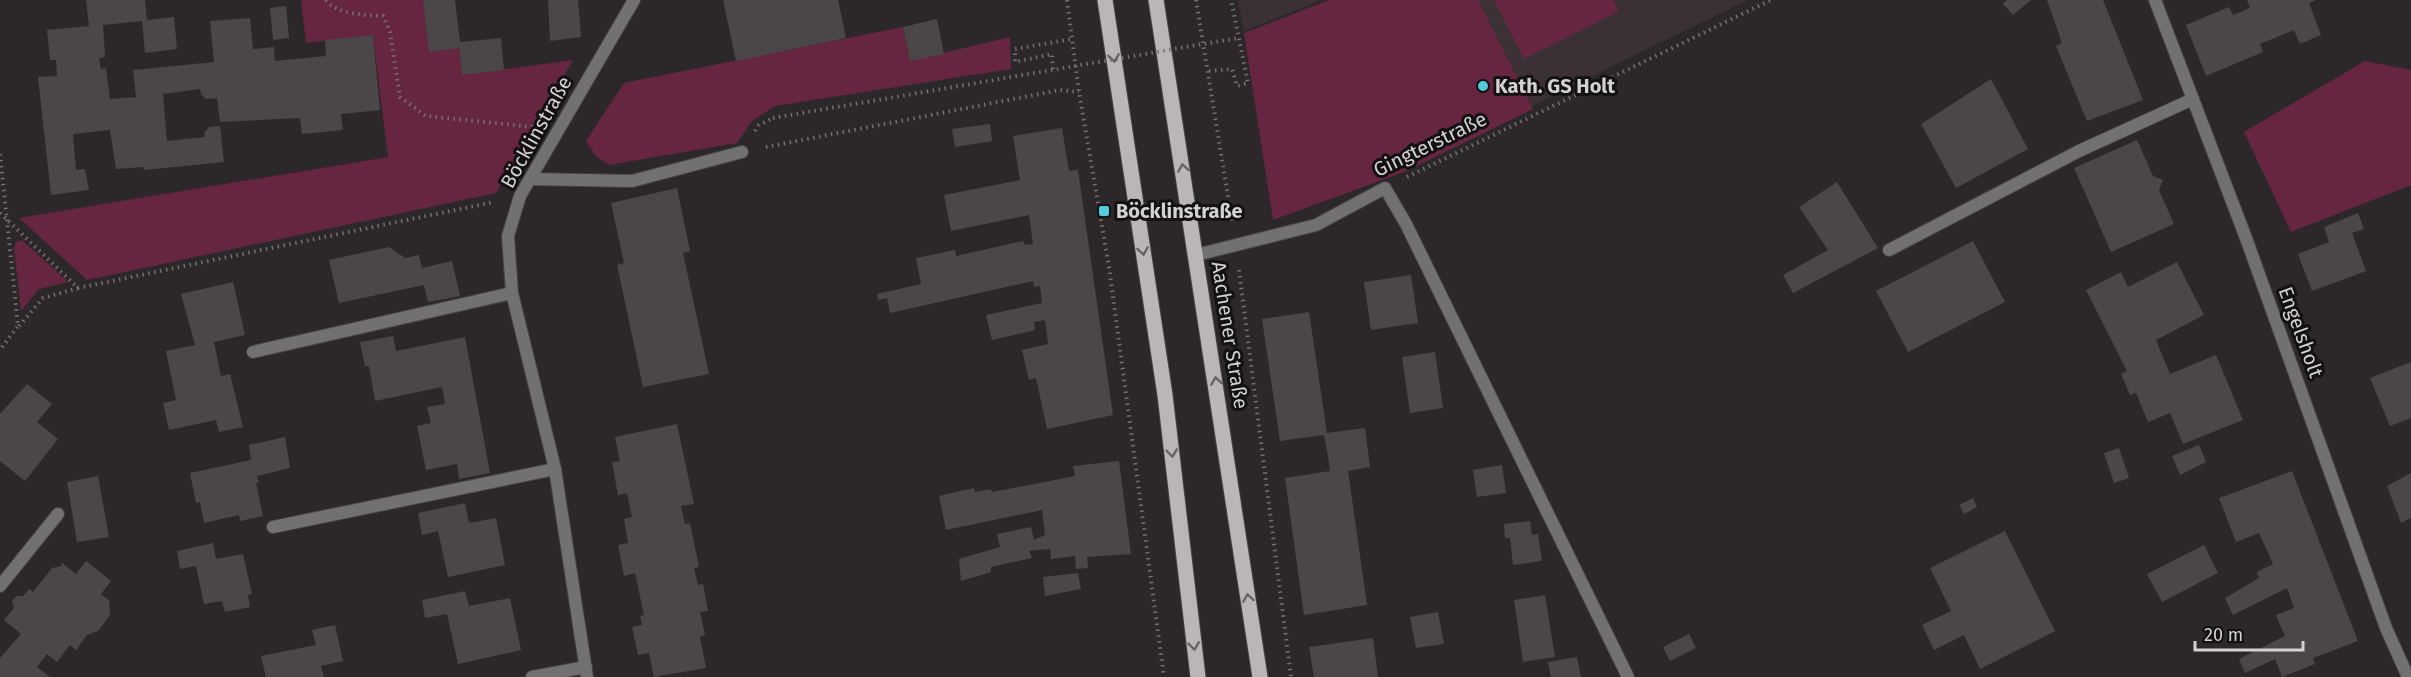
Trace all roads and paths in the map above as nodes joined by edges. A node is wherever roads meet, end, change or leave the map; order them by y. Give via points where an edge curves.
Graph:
1 (326, 0) edge
2 (634, 0) edge
3 (1067, 0) edge
4 (1105, 0) edge
5 (1156, 0) edge
6 (1196, 0) edge
7 (1231, 0) edge
8 (1771, 0) edge
9 (2155, 0) edge
10 (1238, 38) junction
11 (1072, 39) junction
12 (1053, 69) junction
13 (1209, 71) junction
14 (1079, 92) junction
15 (2193, 99) junction
16 (773, 118) dead end
17 (558, 130) junction
18 (742, 152) joint
19 (0, 154) edge
20 (530, 179) junction
21 (1385, 188) junction
22 (520, 196) junction
23 (0, 213) edge
24 (7, 218) junction
25 (1236, 247) junction
26 (1888, 250) dead end
27 (1196, 255) junction
28 (78, 288) junction
29 (512, 293) junction
30 (18, 326) junction
31 (0, 350) edge
32 (253, 352) dead end
33 (555, 469) junction
34 (58, 514) dead end
35 (273, 527) dead end
36 (0, 586) edge
37 (586, 672) edge
38 (532, 677) edge
39 (1164, 677) edge
40 (1198, 677) edge
41 (1260, 677) edge
42 (1291, 677) edge
43 (1628, 677) edge
44 (2408, 677) edge

1 - 17 path via 356,14 384,16 400,97 426,116
2 - 17 street, Böcklinstraße
3 - 11 path
4 -> 40 main road via 1165,395
27 -> 5 main road, Aachener Straße
6 - 13 path
7 - 10 path
8 - 21 path, Gingterstraße
9 - 15 street, Engelsholt
10 - 12 path, bridge
10 - 13 path via 1248,83 1237,87 1232,69
11 - 12 path via 1015,49 1016,62 1052,54
11 - 14 path
12 - 16 path, bridge
13 - 25 path
14 - 18 path via 1060,90
14 - 39 path via 1109,267
15 - 26 street via 2079,152
15 - 44 street, Engelsholt via 2385,628
17 - 20 street, Böcklinstraße
18 - 20 street via 632,181
19 - 24 path
20 - 22 street, Böcklinstraße
21 - 25 street, Gingterstraße via 1316,225
21 - 43 street
22 - 28 path
22 - 29 street, Böcklinstraße via 508,236
23 - 24 path
24 - 28 path
24 - 30 path
25 - 27 street, Gingterstraße
25 - 42 path
41 -> 27 main road, Aachener Straße
28 - 30 path via 43,298
29 - 32 street
29 - 33 street, Böcklinstraße
30 - 31 path
33 - 35 street
33 - 37 street, Böcklinstraße
34 - 36 street
37 - 38 street

